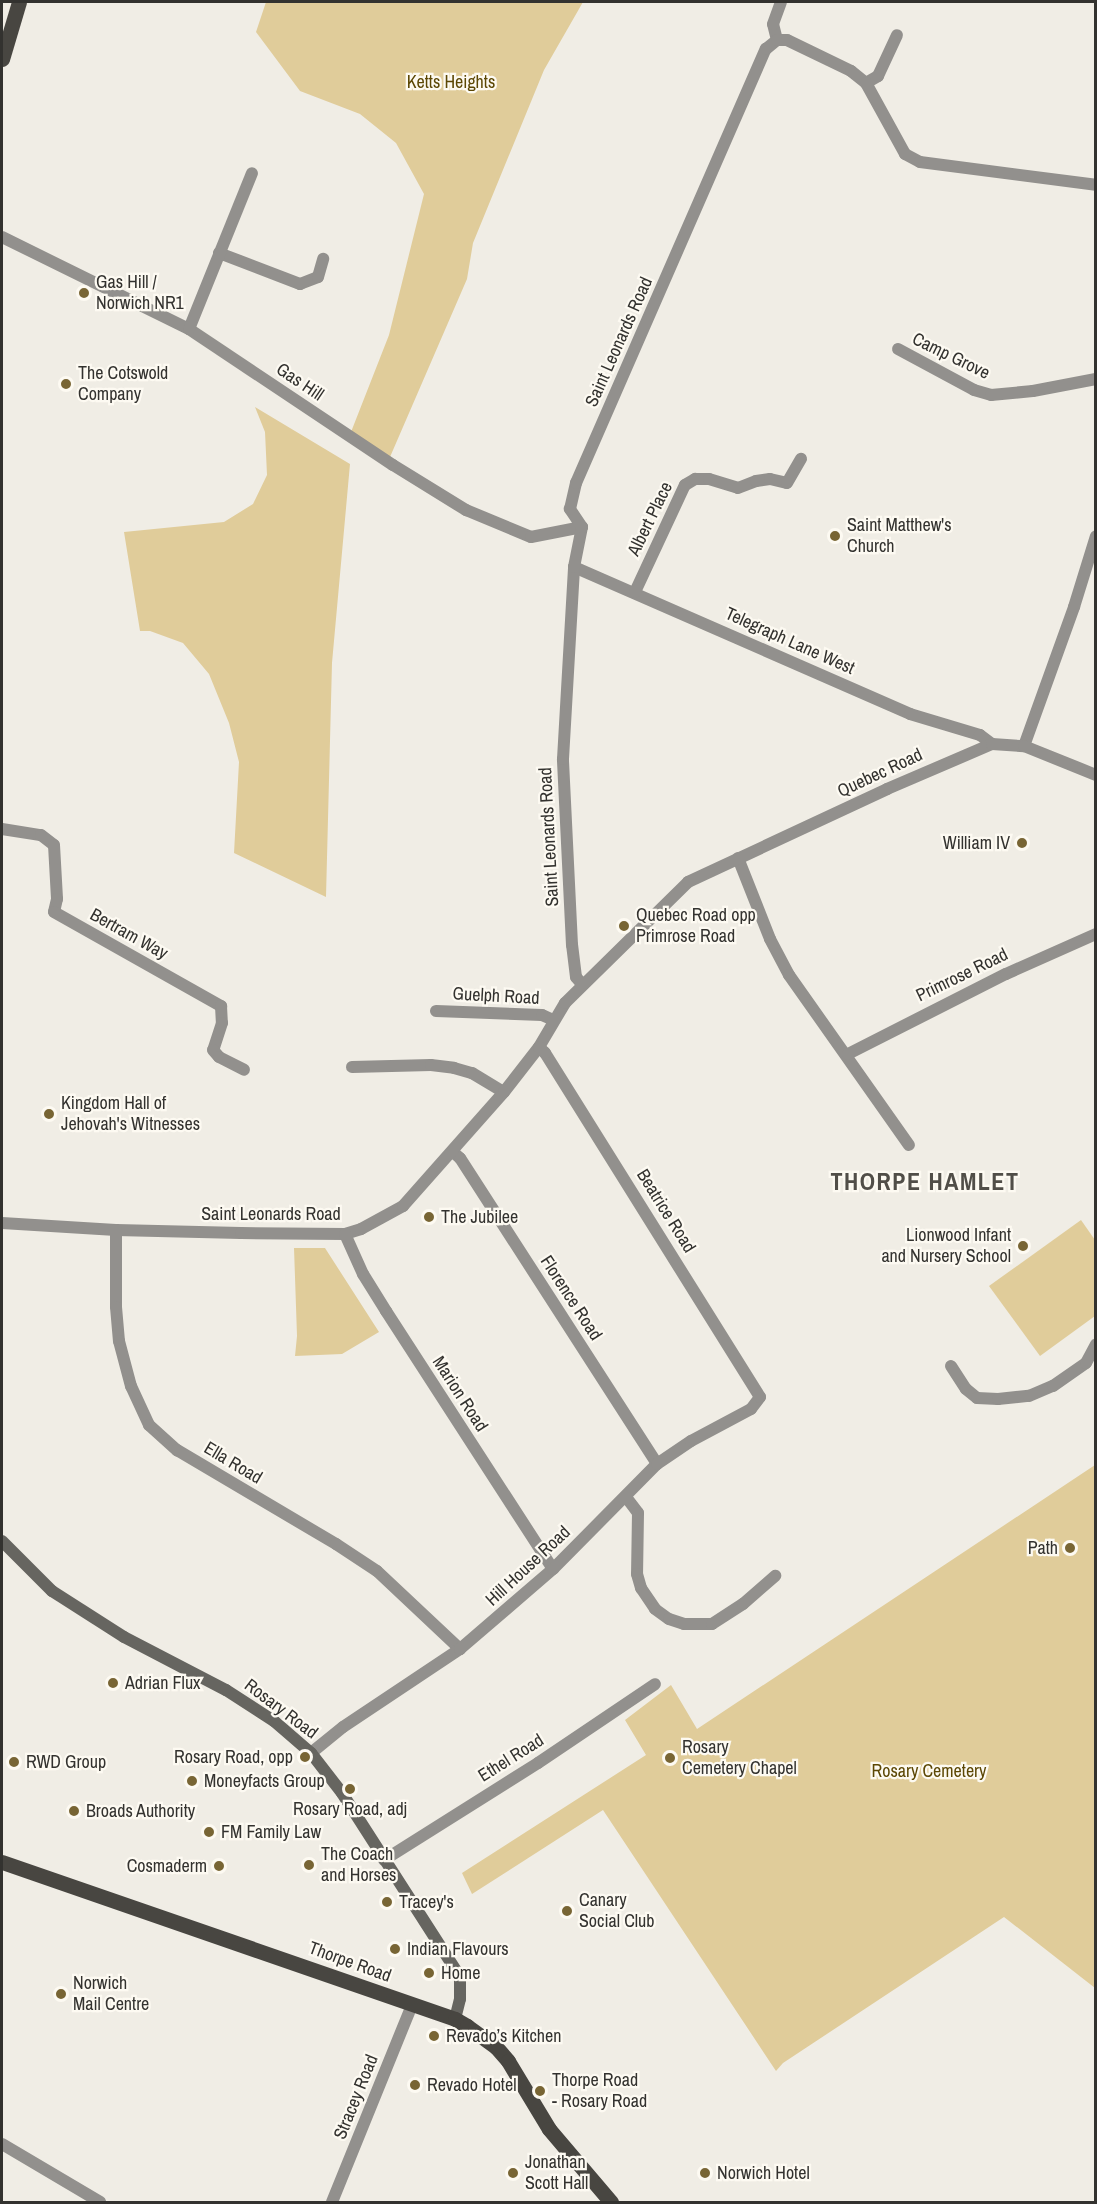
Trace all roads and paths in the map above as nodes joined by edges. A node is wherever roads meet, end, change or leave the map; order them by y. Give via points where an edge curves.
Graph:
1 (19, 2) edge
2 (781, 2) edge
3 (897, 35) dead end
4 (777, 40) junction
5 (2, 59) edge
6 (866, 82) junction
7 (252, 172) dead end
8 (1095, 185) edge
9 (2, 237) edge
10 (219, 253) junction
11 (323, 259) dead end
12 (189, 329) junction
13 (898, 350) dead end
14 (1095, 379) edge
15 (801, 459) dead end
16 (582, 527) junction
17 (1095, 536) edge
18 (574, 567) junction
19 (635, 592) junction
20 (992, 744) junction
21 (1024, 746) junction
22 (1095, 775) edge
23 (2, 829) edge
24 (738, 858) junction
25 (1095, 934) edge
26 (582, 984) junction
27 (436, 1011) dead end
28 (553, 1020) junction
29 (539, 1047) junction
30 (848, 1054) junction
31 (352, 1067) dead end
32 (244, 1070) dead end
33 (504, 1092) junction
34 (909, 1145) dead end
35 (453, 1152) junction
36 (2, 1223) edge
37 (117, 1230) junction
38 (345, 1234) junction
39 (1095, 1344) edge
40 (951, 1366) dead end
41 (760, 1397) joint
42 (657, 1464) junction
43 (626, 1497) junction
44 (2, 1541) edge
45 (552, 1569) junction
46 (775, 1576) dead end
47 (460, 1649) junction
48 (655, 1684) dead end
49 (311, 1753) junction
50 (384, 1860) junction
51 (2, 1862) edge
52 (412, 2005) junction
53 (455, 2019) junction
54 (2, 2144) edge
55 (100, 2202) edge
56 (332, 2202) edge
57 (611, 2202) edge

1 - 5 main road
2 - 4 street via 773,24
3 - 6 street via 878,76
4 - 6 street via 798,44
4 - 16 street, Saint Leonards Road via 766,49 576,483 570,509
6 - 8 street via 905,154 920,162
7 - 10 street
9 - 12 street, Gas Hill
10 - 11 street via 300,284 318,277
10 - 12 street
12 - 16 street, Gas Hill via 466,510 531,537
13 - 14 street, Camp Grove via 991,395
15 - 19 street, Albert Place via 787,483 770,479 738,488 695,479 685,485
16 - 18 street, Saint Leonards Road
17 - 21 street via 1074,608
18 - 19 street, Telegraph Lane West
18 - 26 street, Saint Leonards Road via 563,759 572,945 576,977
19 - 20 street, Telegraph Lane West via 910,714 980,735
20 - 21 street, Quebec Road
20 - 24 street, Quebec Road
21 - 22 street, Quebec Road
23 - 32 street, Bertram Way via 41,835 54,845 54,912 221,1006 222,1023 213,1050
24 - 26 street, Quebec Road via 688,882
24 - 30 street via 770,939 789,975
25 - 30 street, Primrose Road
26 - 28 street, Saint Leonards Road
27 - 28 street, Guelph Road via 542,1015
28 - 29 street, Saint Leonards Road
29 - 33 street, Saint Leonards Road
29 - 41 street, Beatrice Road
30 - 34 street
31 - 33 street via 454,1068 472,1073
33 - 35 street, Saint Leonards Road
35 - 38 street, Saint Leonards Road via 403,1206
35 - 42 street, Florence Road
36 - 37 street, Saint Leonards Road
37 - 38 street, Saint Leonards Road
37 - 47 street, Ella Road via 118,1341 131,1386 149,1425 177,1450 377,1571
38 - 45 street, Marion Road via 363,1274
39 - 40 street via 1080,1368 1029,1396 977,1398
41 - 42 street, Hill House Road via 751,1409
42 - 43 street, Hill House Road
43 - 45 street, Hill House Road
43 - 46 street via 638,1513 637,1574 641,1588 655,1609 669,1618 684,1624 712,1624
44 - 49 street, Rosary Road via 52,1591 124,1638 226,1690 274,1721
45 - 47 street, Hill House Road
47 - 49 street, Hill House Road via 343,1727
48 - 50 street, Ethel Road
49 - 50 street, Rosary Road via 342,1793
50 - 53 street, Rosary Road via 460,1977
51 - 52 main road, Thorpe Road
52 - 53 main road, Thorpe Road
52 - 56 street, Stracey Road
53 - 57 main road, Thorpe Road via 496,2047 549,2129
54 - 55 street

